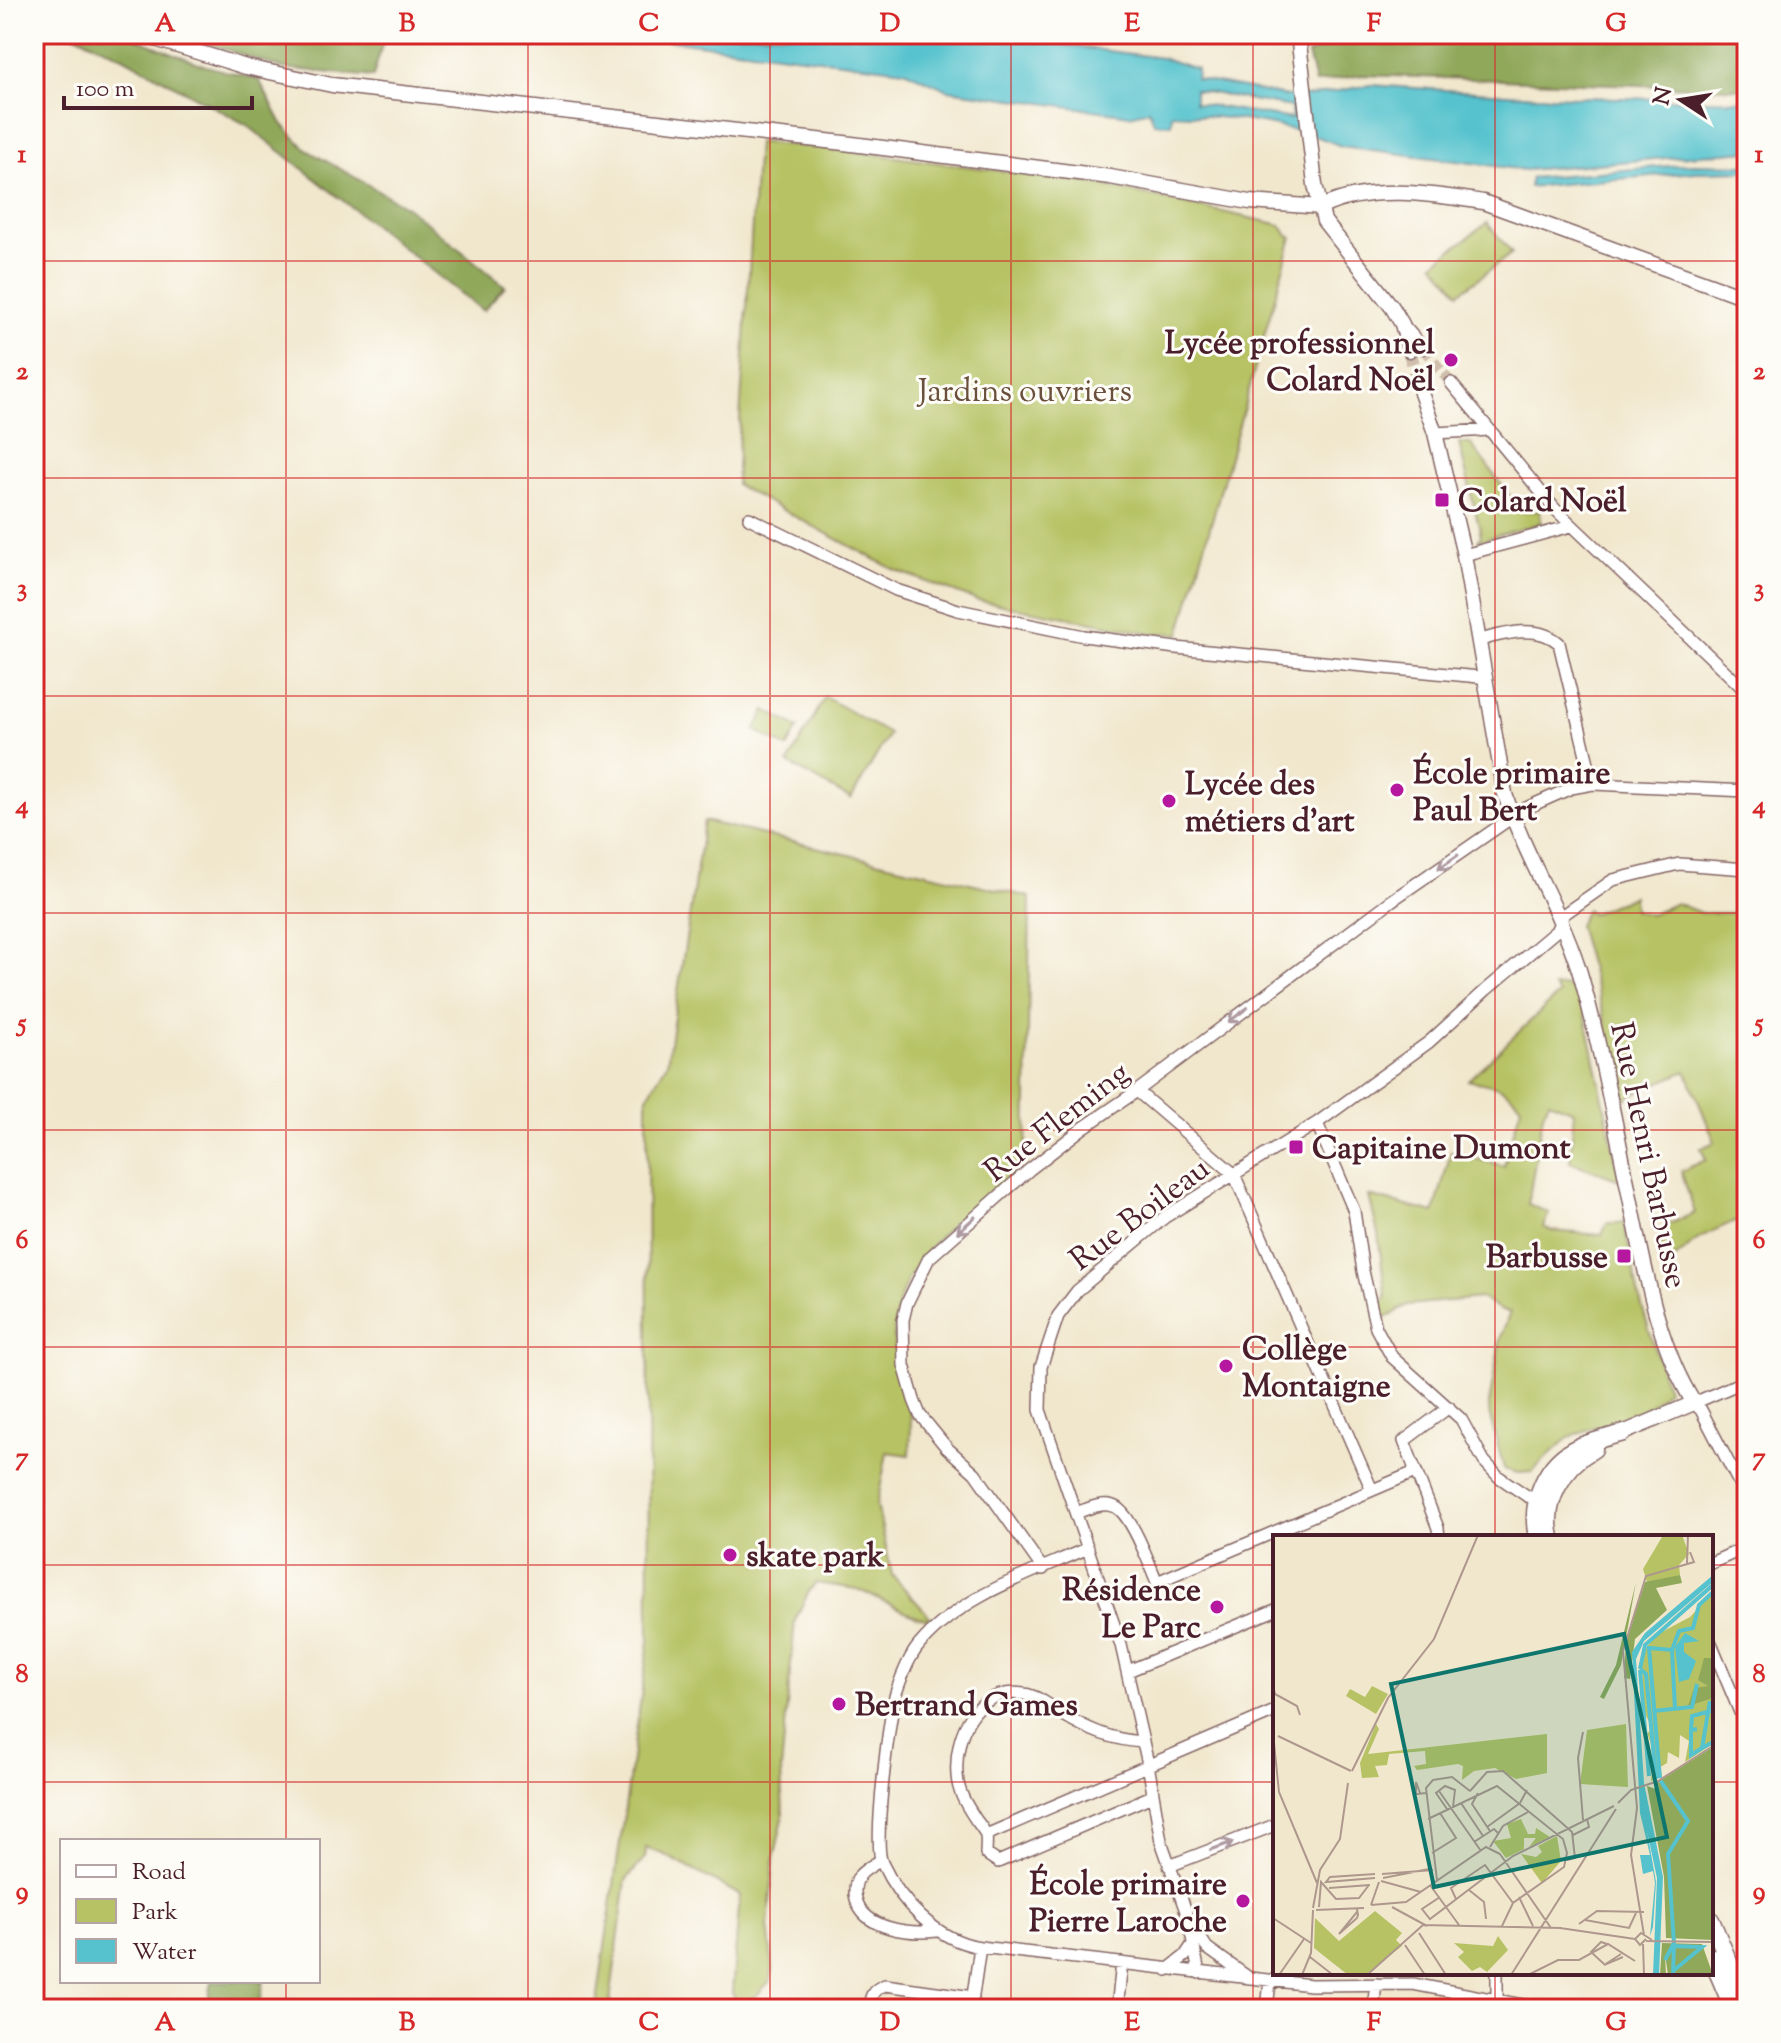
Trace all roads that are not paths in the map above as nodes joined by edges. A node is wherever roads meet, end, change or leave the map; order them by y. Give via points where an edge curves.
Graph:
1 (139, 34) edge
2 (1298, 34) edge
3 (1322, 207) junction
4 (1747, 298) edge
5 (1416, 349) tunnel mouth
6 (1451, 383) tunnel mouth
7 (1421, 393) tunnel mouth
8 (1490, 430) junction
9 (1435, 433) junction
10 (749, 518) dead end
11 (1571, 526) junction
12 (1464, 555) junction
13 (1480, 640) junction
14 (1484, 672) junction
15 (1747, 692) edge
16 (1593, 784) junction
17 (1747, 791) edge
18 (1513, 818) junction
19 (1747, 869) edge
20 (1561, 922) junction
21 (1137, 1091) junction
22 (1317, 1123) junction
23 (1234, 1174) junction
24 (1747, 1380) edge
25 (1694, 1403) junction
26 (1449, 1407) junction
27 (1623, 1433) joint
28 (1415, 1472) junction
29 (1372, 1490) junction
30 (1747, 1498) edge
31 (1538, 1499) junction
32 (1076, 1513) junction
33 (1439, 1535) edge
34 (1537, 1535) edge
35 (1551, 1535) edge
36 (1747, 1547) edge
37 (1088, 1548) junction
38 (1713, 1562) edge
39 (1043, 1569) junction
40 (1273, 1611) edge
41 (1713, 1648) edge
42 (1128, 1671) junction
43 (1273, 1712) edge
44 (1747, 1729) edge
45 (1143, 1742) junction
46 (1148, 1764) junction
47 (1152, 1796) junction
48 (1273, 1826) edge
49 (986, 1835) junction
50 (881, 1860) junction
51 (1169, 1866) junction
52 (1188, 1917) junction
53 (1713, 1927) edge
54 (937, 1931) junction
55 (1193, 1944) junction
56 (980, 1947) junction
57 (1713, 1961) edge
58 (1122, 1963) junction
59 (1167, 1970) junction
60 (1199, 1973) junction
61 (1497, 1975) edge
62 (1252, 1980) junction
63 (1270, 1981) junction
64 (1376, 1984) junction
65 (34, 1997) edge
66 (1497, 2001) junction
67 (972, 2003) edge
68 (1511, 2006) edge
69 (1736, 2006) edge
70 (43, 2009) edge
71 (869, 2009) edge
72 (1117, 2009) edge
73 (1267, 2009) edge
74 (1373, 2009) edge
75 (1544, 2009) edge

1 - 3 street via 246,67 332,85 874,147 1110,177 1250,202
2 - 3 street
3 - 4 street via 1339,199 1386,194 1483,202
3 - 5 street via 1324,221 1392,307
6 - 8 street
7 - 9 street
8 - 9 street
8 - 11 street
9 - 12 street
10 - 14 street via 896,590 973,613 1176,648 1479,677
11 - 12 street
11 - 15 street
12 - 13 street
13 - 14 street, Rue Henri Barbusse
13 - 16 street via 1531,631 1559,643
14 - 18 street, Rue Henri Barbusse
16 - 17 street, Rue Fleming
16 - 18 street, Rue Fleming via 1571,788
18 - 20 street, Rue Henri Barbusse
18 -> 21 street, Rue Fleming via 1391,901
19 - 20 street, Rue Boileau via 1679,864 1613,880 1564,914
20 - 22 street, Rue Boileau via 1429,1042
20 - 25 street, Rue Henri Barbusse via 1581,978 1660,1326
21 - 23 street
21 -> 39 street, Rue Fleming via 1029,1170 929,1258 907,1303 901,1337 907,1379 920,1415 975,1473
22 - 23 street, Rue Boileau
22 - 26 street via 1354,1211 1376,1328 1392,1357
23 - 29 street
23 - 32 street, Rue Boileau via 1165,1217 1111,1260 1058,1316 1041,1367 1040,1410
24 - 25 street
25 - 27 street
25 - 30 street, Rue Henri Barbusse
26 - 28 street via 1404,1441
26 - 31 street via 1499,1477
27 - 31 main road via 1577,1447 1561,1459
28 - 29 street
28 - 33 street
29 - 32 street via 1157,1582 1125,1513 1100,1505
31 - 34 main road via 1533,1516
31 - 35 main road
32 - 37 street, Rue Boileau
36 - 38 street
37 - 39 street
37 - 42 street, Rue Boileau
39 - 50 street via 960,1607 917,1647 896,1695 878,1822
40 - 42 street
41 - 44 street
42 - 45 street, Rue Boileau
43 - 46 street
45 - 46 street, Rue Boileau
45 - 49 street via 1098,1733 1024,1694 982,1703 961,1735 957,1775 963,1802
46 - 47 street, Rue Boileau
46 - 49 street
47 - 49 street via 998,1862 986,1854
47 - 51 street, Rue Boileau
51 -> 48 street
50 - 54 street via 904,1898
50 - 54 street via 861,1874 854,1891 858,1907 867,1918 888,1927
51 - 52 street, Rue Boileau
52 - 55 street, Rue Boileau
52 - 62 street, Rue Boileau via 1207,1948
53 - 69 main road
54 - 56 street
55 - 59 street
55 - 60 street, Rue Boileau
56 - 58 street
56 - 67 street
57 - 69 main road
58 - 59 street
58 - 72 street
59 - 60 street
60 - 62 street
61 - 66 street
62 - 63 street
63 - 64 street
63 - 73 street
64 - 66 street via 1426,1986
64 - 74 street
65 - 70 main road
66 - 68 street
67 - 71 street via 885,1985 870,1996
68 - 75 street

